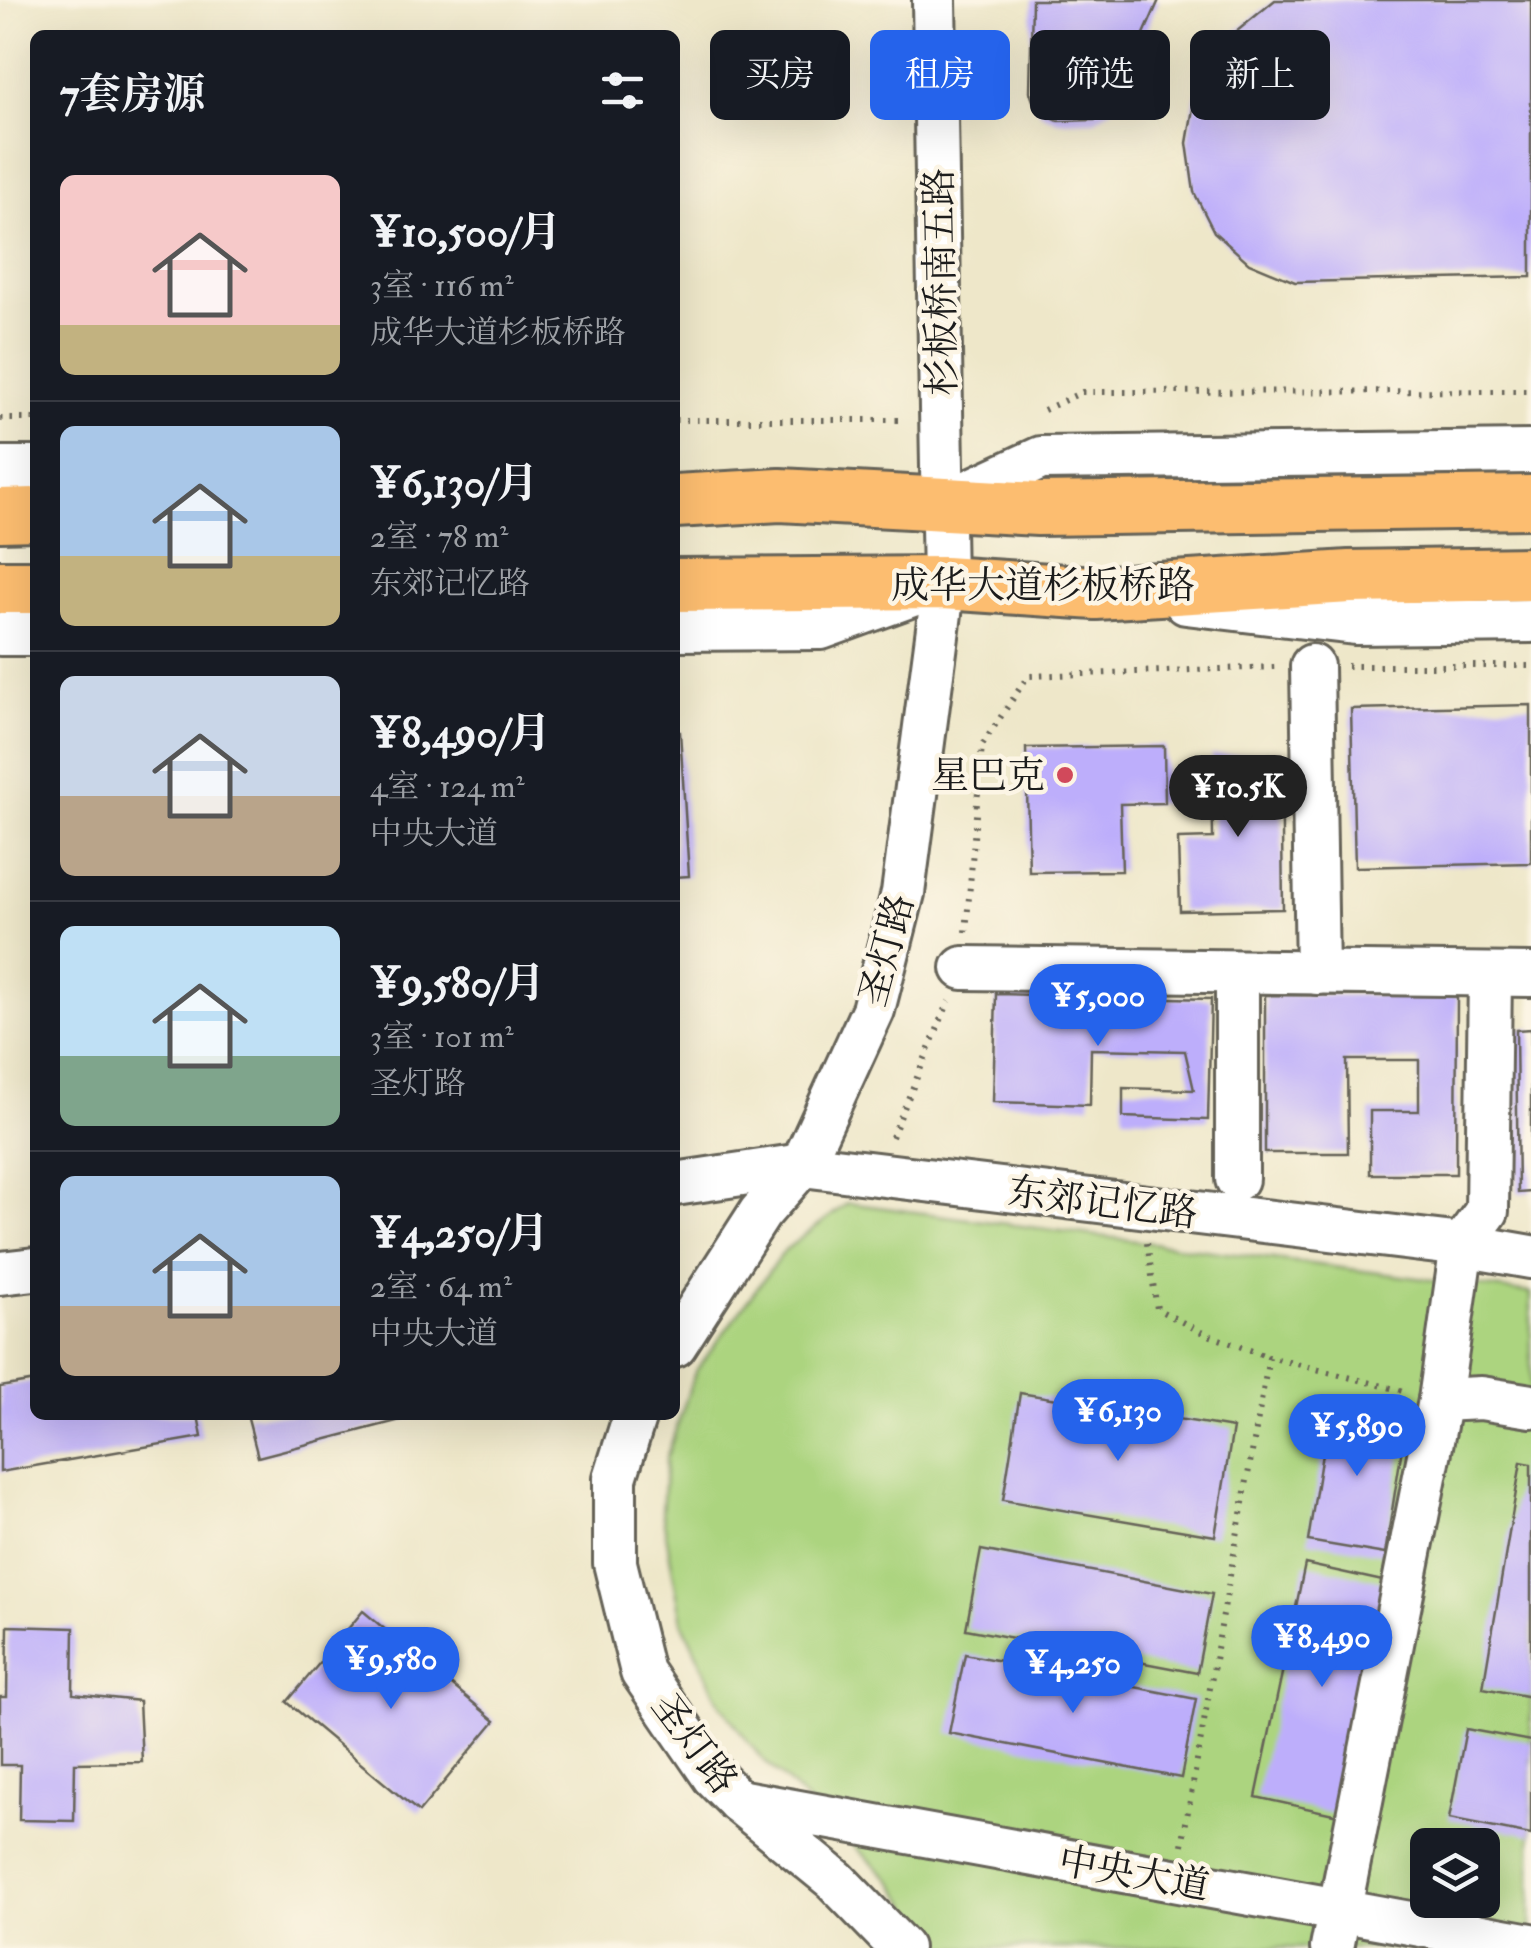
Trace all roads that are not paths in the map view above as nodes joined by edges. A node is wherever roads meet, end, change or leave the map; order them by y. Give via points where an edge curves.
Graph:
1 (934, 0) edge
2 (1531, 452) edge
3 (0, 468) edge
4 (30, 468) edge
5 (680, 485) edge
6 (780, 495) junction
7 (680, 501) edge
8 (1531, 502) edge
9 (944, 503) junction
10 (30, 514) edge
11 (0, 515) edge
12 (1531, 574) edge
13 (680, 584) edge
14 (944, 584) junction
15 (0, 587) edge
16 (30, 587) edge
17 (1096, 593) junction
18 (1531, 621) edge
19 (680, 629) edge
20 (0, 634) edge
21 (30, 634) edge
22 (1312, 666) dead end
23 (963, 968) dead end
24 (1237, 972) junction
25 (1317, 973) junction
26 (1510, 975) edge
27 (802, 1165) junction
28 (1237, 1179) dead end
29 (680, 1183) edge
30 (1462, 1245) junction
31 (1531, 1257) edge
32 (30, 1269) edge
33 (0, 1273) edge
34 (680, 1338) edge
35 (1440, 1400) junction
36 (1531, 1406) edge
37 (633, 1420) edge
38 (738, 1801) junction
39 (1336, 1929) edge
40 (1529, 1946) edge
41 (901, 1948) edge

1 - 9 street, 杉板桥南五路
2 - 9 street via 1040,458
3 - 4 street
5 - 6 street
6 - 7 main road, 成华大道杉板桥路
6 - 9 main road, 成华大道杉板桥路
8 - 9 main road, 成华大道杉板桥路 via 1038,508
9 - 14 street, 圣灯路
10 - 11 main road
12 - 17 main road, 成华大道杉板桥路 via 1349,576
13 - 14 main road, 成华大道杉板桥路
14 - 17 main road, 成华大道杉板桥路
14 - 19 street via 822,628
14 - 27 street, 圣灯路 via 903,893 873,1010
15 - 16 main road
17 - 18 street via 1355,622
20 - 21 street
22 - 25 street
23 - 24 street
24 - 25 street
24 - 28 street
25 - 26 street
26 - 30 street via 1487,1211
27 - 29 street, 东郊记忆路
27 - 30 street, 东郊记忆路
27 - 34 street, 圣灯路 via 760,1213
30 - 31 street, 东郊记忆路
30 - 35 street
32 - 33 street
35 - 36 street
35 - 39 street
37 - 38 street, 圣灯路 via 615,1478 615,1562 642,1672
38 - 39 street, 中央大道 via 1176,1880
38 - 41 street, 圣灯路 via 835,1880
39 - 40 street, 中央大道

